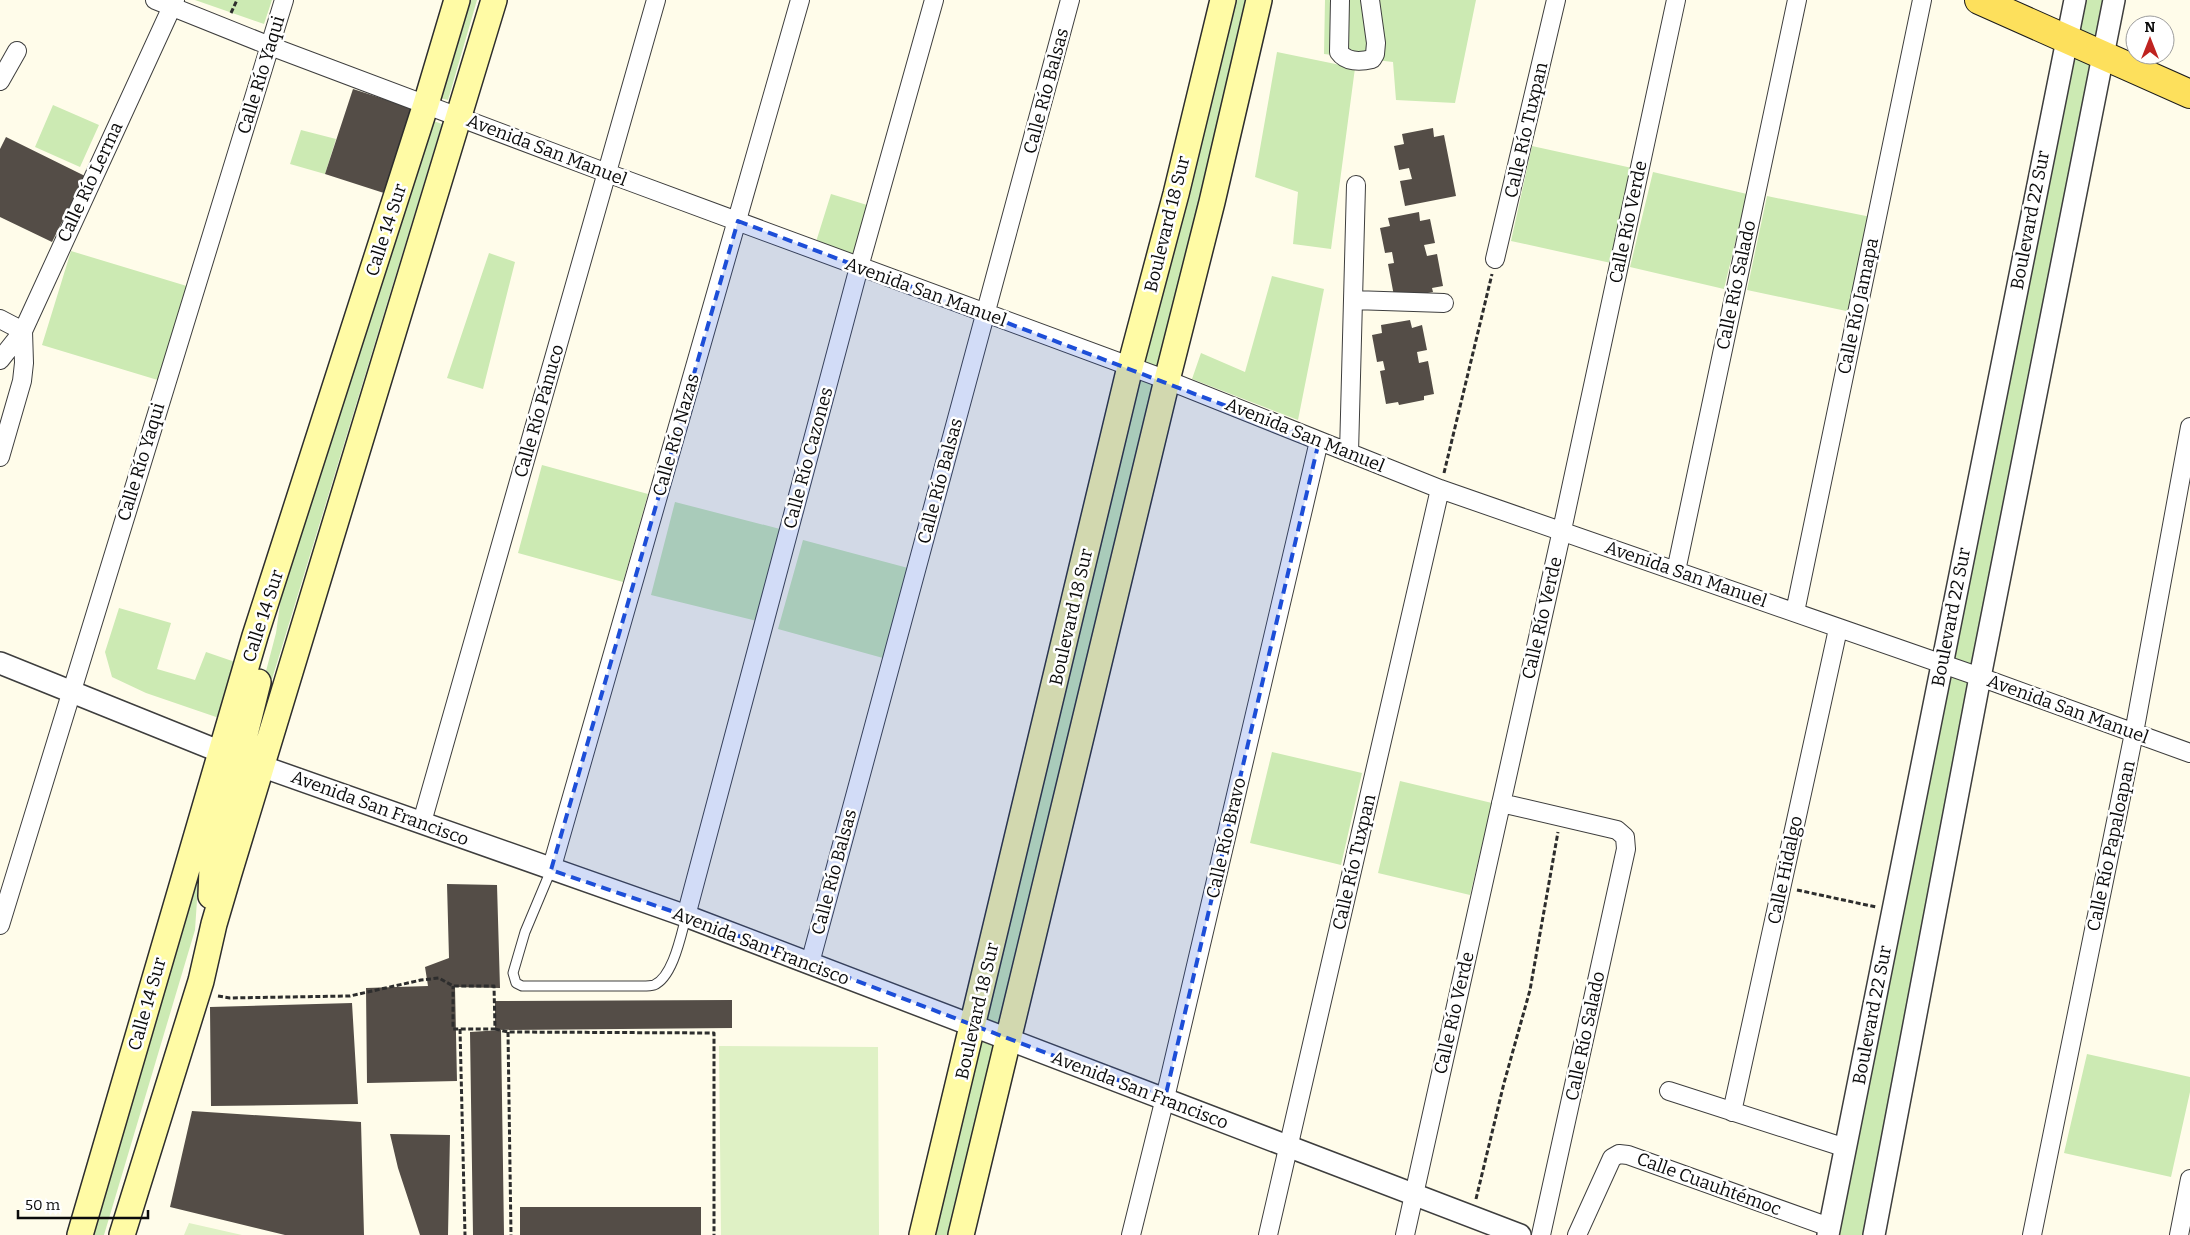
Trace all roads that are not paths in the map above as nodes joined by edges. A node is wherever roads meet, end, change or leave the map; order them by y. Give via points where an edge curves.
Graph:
1 (284, 0) edge
2 (457, 0) edge
3 (494, 0) edge
4 (656, 0) edge
5 (800, 0) edge
6 (934, 0) edge
7 (1070, 0) edge
8 (1223, 0) edge
9 (1259, 0) edge
10 (1340, 0) edge
11 (1370, 0) edge
12 (1556, 0) edge
13 (1676, 0) edge
14 (1797, 0) edge
15 (1922, 0) edge
16 (1979, 0) edge
17 (2075, 0) edge
18 (2114, 0) edge
19 (167, 2) edge
20 (2067, 38) junction
21 (270, 46) junction
22 (17, 51) dead end
23 (2102, 55) junction
24 (0, 81) edge
25 (1202, 86) junction
26 (2190, 94) edge
27 (1236, 95) junction
28 (426, 104) junction
29 (458, 117) junction
30 (607, 173) junction
31 (1356, 186) dead end
32 (1176, 194) junction
33 (1212, 202) junction
34 (738, 221) junction
35 (1495, 259) road end
36 (858, 267) junction
37 (1154, 275) junction
38 (1192, 283) junction
39 (1353, 300) junction
40 (1444, 303) dead end
41 (985, 314) junction
42 (0, 319) edge
43 (23, 331) junction
44 (0, 360) edge
45 (1130, 367) junction
46 (1167, 380) junction
47 (2190, 427) edge
48 (1319, 441) junction
49 (1349, 453) junction
50 (0, 457) edge
51 (1440, 489) junction
52 (1562, 530) junction
53 (1676, 571) junction
54 (1795, 612) junction
55 (1838, 629) junction
56 (0, 663) edge
57 (1941, 664) junction
58 (1980, 677) junction
59 (71, 691) junction
60 (2134, 733) junction
61 (2190, 753) edge
62 (241, 758) junction
63 (1501, 803) junction
64 (422, 822) junction
65 (551, 870) junction
66 (686, 916) junction
67 (0, 925) edge
68 (810, 963) junction
69 (973, 1028) junction
70 (1008, 1040) junction
71 (1669, 1091) dead end
72 (1165, 1098) junction
73 (1732, 1112) junction
74 (1289, 1147) junction
75 (1846, 1148) junction
76 (2190, 1179) edge
77 (1414, 1194) junction
78 (1828, 1231) edge
79 (80, 1235) edge
80 (122, 1235) edge
81 (922, 1235) edge
82 (961, 1235) edge
83 (1131, 1235) edge
84 (1268, 1235) edge
85 (1405, 1235) edge
86 (1520, 1235) edge
87 (1541, 1235) edge
88 (1577, 1235) edge
89 (1874, 1235) edge
90 (2032, 1235) edge
91 (2179, 1235) edge

1 - 21 street, Calle Río Yaqui
2 - 28 main road, Calle 14 Sur
3 - 29 main road, Calle 14 Sur
4 - 30 street, Calle Río Pánuco
5 - 34 street, Calle Río Nazas
6 - 36 street, Calle Río Cazones
7 - 41 street, Calle Río Balsas
8 - 25 main road, Boulevard 18 Sur
9 - 27 main road, Boulevard 18 Sur
10 - 11 street via 1339,52 1348,60 1366,60 1372,59 1376,49
12 - 35 street, Calle Río Tuxpan
13 - 52 street, Calle Río Verde
14 - 53 street, Calle Río Salado
15 - 54 street, Calle Río Jamapa
16 - 20 main road
17 - 20 street, Boulevard 22 Sur
18 - 23 street
19 - 21 street, Avenida San Manuel
19 - 43 street, Calle Río Lerma
20 - 23 main road
20 - 57 street, Boulevard 22 Sur
21 - 28 street, Avenida San Manuel
21 - 59 street, Calle Río Yaqui
22 - 24 street
23 - 26 main road
23 - 58 street
25 - 27 main road
25 - 32 main road, Boulevard 18 Sur
27 - 33 main road, Boulevard 18 Sur
28 - 29 street, Avenida San Manuel
28 - 62 main road, Calle 14 Sur via 255,636
29 - 30 street, Avenida San Manuel
29 - 62 main road, Calle 14 Sur
30 - 34 street, Avenida San Manuel
30 - 64 street, Calle Río Pánuco
31 - 39 street
32 - 33 main road
32 - 37 main road, Boulevard 18 Sur
33 - 38 main road, Boulevard 18 Sur
34 - 36 street, Avenida San Manuel
34 - 65 street, Calle Río Nazas
36 - 41 street, Avenida San Manuel
36 - 66 street, Calle Río Cazones
37 - 38 main road
37 - 45 main road, Boulevard 18 Sur
38 - 46 main road, Boulevard 18 Sur
39 - 40 street
39 - 49 street
41 - 45 street, Avenida San Manuel
41 - 68 street, Calle Río Balsas
42 - 43 street
43 - 44 street, Calle Río Lerma
43 - 50 street via 22,380
45 - 46 street, Avenida San Manuel
45 - 69 main road, Boulevard 18 Sur
46 - 48 street, Avenida San Manuel
46 - 70 main road, Boulevard 18 Sur
47 - 60 street, Calle Río Papaloapan
48 - 49 street, Avenida San Manuel
48 - 72 street, Calle Río Bravo
49 - 51 street, Avenida San Manuel
51 - 52 street, Avenida San Manuel
51 - 74 street, Calle Río Tuxpan
52 - 53 street, Avenida San Manuel
52 - 63 street, Calle Río Verde
53 - 54 street, Avenida San Manuel
54 - 55 street, Avenida San Manuel
55 - 57 street, Avenida San Manuel
55 - 73 street, Calle Hidalgo
56 - 59 street, Avenida San Francisco
57 - 58 street, Avenida San Manuel
57 - 75 street, Boulevard 22 Sur
58 - 60 street, Avenida San Manuel
58 - 89 street
59 - 62 street, Avenida San Francisco
59 - 67 street, Calle Río Yaqui
60 - 61 street, Avenida San Manuel
60 - 90 street, Calle Río Papaloapan
62 - 64 street, Avenida San Francisco
62 - 79 main road, Calle 14 Sur
62 - 80 main road, Calle 14 Sur via 214,924 198,993
63 - 77 street, Calle Río Verde
63 - 87 street, Calle Río Salado via 1617,830 1625,838 1624,859
64 - 65 street, Avenida San Francisco
65 - 66 street, Avenida San Francisco
65 - 66 lane via 524,932 513,973 516,983 522,986 655,984 667,972 674,958
66 - 68 street, Avenida San Francisco
68 - 69 street, Avenida San Francisco
69 - 70 street, Avenida San Francisco
69 - 81 main road, Boulevard 18 Sur
70 - 72 street, Avenida San Francisco
70 - 82 main road, Boulevard 18 Sur
71 - 73 street
72 - 74 street, Avenida San Francisco
72 - 83 street, Calle Río Bravo
73 - 75 street
74 - 77 street, Avenida San Francisco
74 - 84 street, Calle Río Tuxpan
75 - 78 street, Boulevard 22 Sur
76 - 91 street
77 - 85 street, Calle Río Verde
77 - 86 street, Avenida San Francisco
78 - 88 street, Calle Cuauhtémoc via 1619,1154 1612,1158

